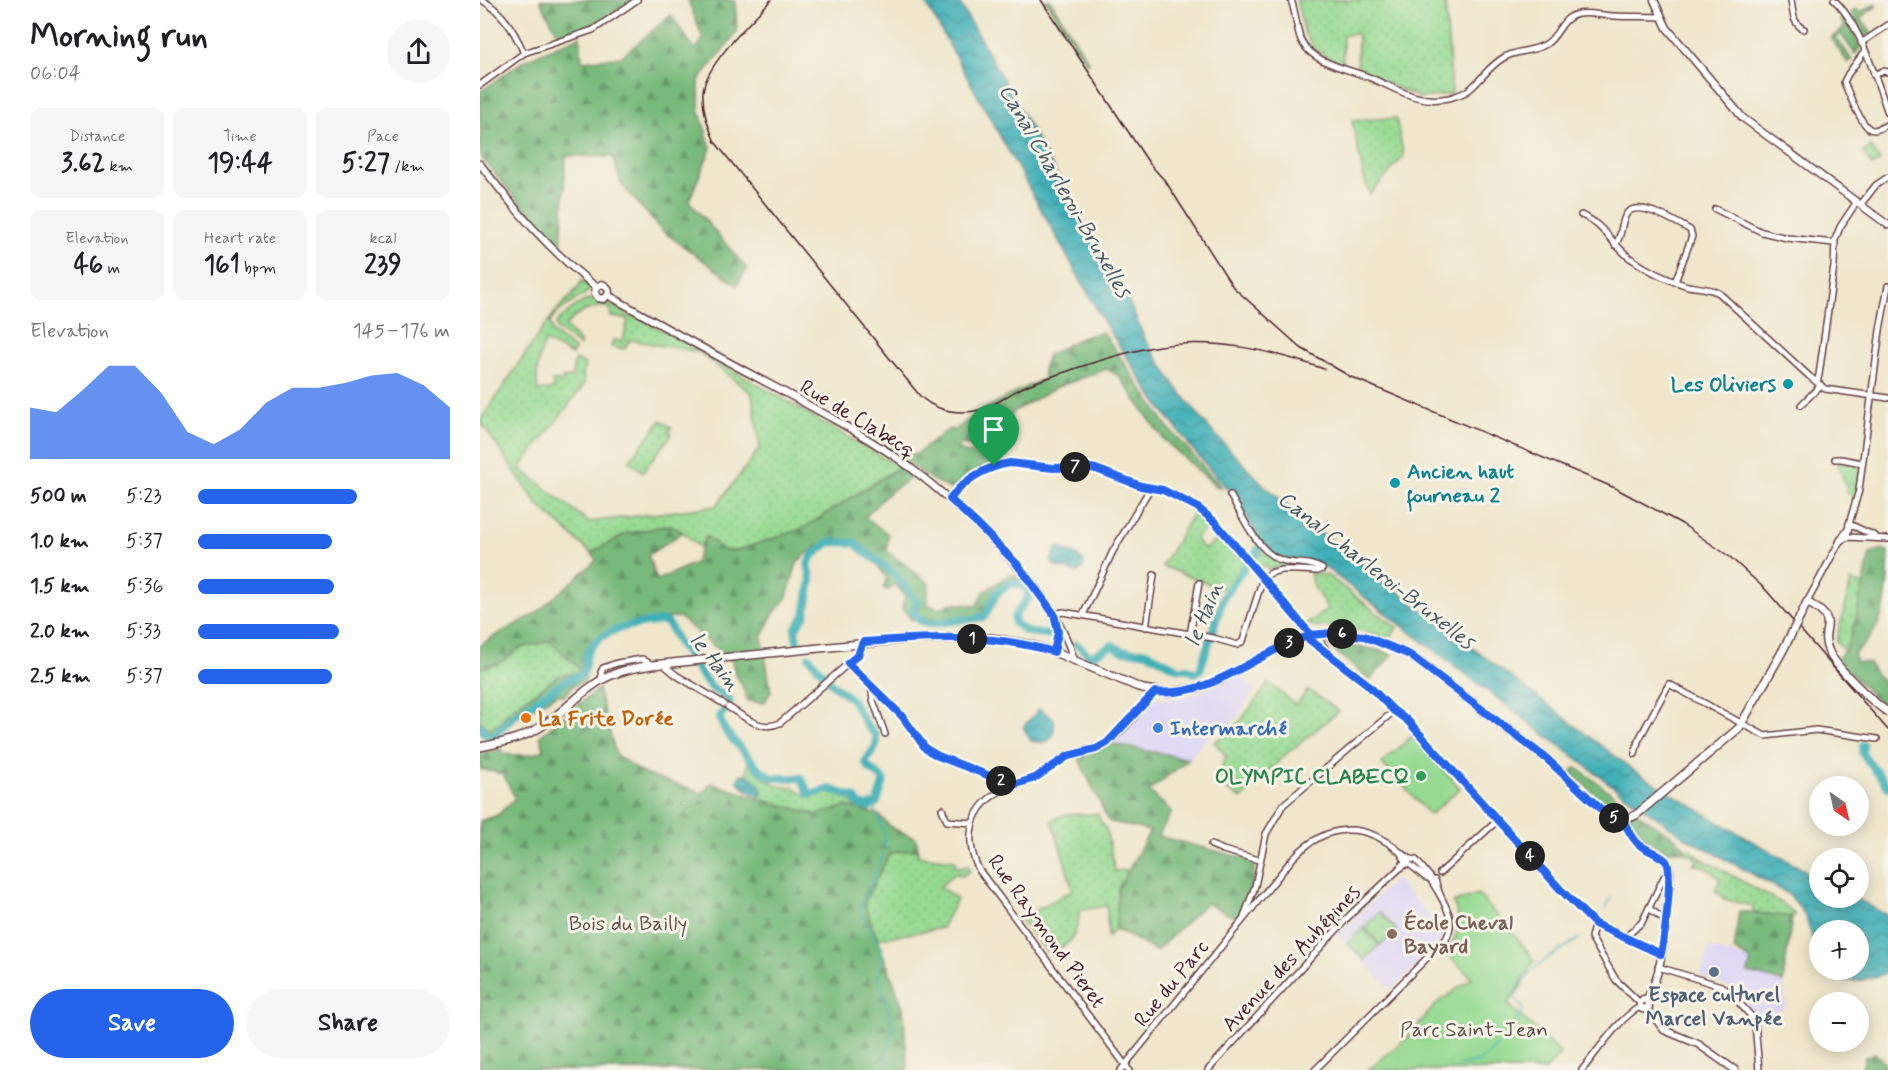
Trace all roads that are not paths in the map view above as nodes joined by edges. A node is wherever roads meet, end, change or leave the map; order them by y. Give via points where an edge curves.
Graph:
1 (482, 0) edge
2 (637, 0) edge
3 (1291, 0) edge
4 (1654, 0) edge
5 (1791, 0) edge
6 (1834, 0) edge
7 (1660, 17) junction
8 (1888, 24) edge
9 (1804, 29) dead end
10 (1861, 43) junction
11 (1864, 51) junction
12 (524, 54) junction
13 (1888, 72) edge
14 (1874, 75) junction
15 (480, 85) edge
16 (1888, 113) edge
17 (1888, 124) edge
18 (480, 164) edge
19 (1888, 177) edge
20 (1859, 203) junction
21 (1715, 209) dead end
22 (1581, 215) dead end
23 (1888, 225) edge
24 (1834, 243) junction
25 (1615, 245) junction
26 (1675, 282) junction
27 (1888, 286) edge
28 (596, 287) junction
29 (608, 295) junction
30 (1819, 383) junction
31 (1872, 395) junction
32 (1888, 398) edge
33 (1801, 405) dead end
34 (1835, 459) dead end
35 (1862, 463) junction
36 (1151, 488) junction
37 (1230, 495) dead end
38 (950, 499) junction
39 (1848, 531) junction
40 (1885, 539) edge
41 (1840, 541) joint
42 (1154, 575) dead end
43 (1263, 578) junction
44 (1199, 583) dead end
45 (1807, 602) junction
46 (1054, 614) junction
47 (1083, 615) junction
48 (1146, 627) junction
49 (1190, 635) junction
50 (1311, 636) junction
51 (863, 642) junction
52 (1054, 652) junction
53 (1328, 652) junction
54 (1074, 660) junction
55 (848, 663) junction
56 (663, 664) junction
57 (871, 685) junction
58 (1155, 692) junction
59 (1394, 711) junction
60 (1888, 712) edge
61 (1742, 724) junction
62 (885, 734) dead end
63 (1877, 739) dead end
64 (480, 747) edge
65 (1635, 754) dead end
66 (1013, 785) junction
67 (942, 809) dead end
68 (1622, 819) junction
69 (1497, 821) junction
70 (973, 823) junction
71 (1210, 845) dead end
72 (1259, 860) junction
73 (1408, 860) junction
74 (1670, 872) junction
75 (1432, 879) junction
76 (1255, 886) junction
77 (1266, 892) junction
78 (1650, 909) junction
79 (1242, 921) junction
80 (1666, 921) junction
81 (1595, 924) junction
82 (1625, 938) junction
83 (1661, 954) junction
84 (1658, 967) junction
85 (1644, 1005) junction
86 (1125, 1069) edge
87 (1208, 1070) edge
88 (1315, 1070) edge
89 (1582, 1070) edge
90 (1735, 1070) edge
91 (1758, 1070) edge

1 - 12 street via 504,17
2 - 12 street via 593,30
3 - 7 street via 1300,38 1313,53 1333,65 1425,100 1466,92 1491,65 1516,52 1545,45 1571,17
4 - 7 street
5 - 9 street via 1795,22
6 - 10 street via 1849,18
7 - 20 street via 1743,118
8 - 10 street
10 - 11 street
11 - 14 street
11 - 17 street via 1845,82 1852,103 1870,130
12 - 15 street
13 - 14 street
14 - 16 street
18 - 28 street, Rue de Clabecq via 533,230
19 - 20 street
20 - 23 street
20 - 24 street via 1840,227
21 - 24 street via 1762,232
22 - 25 street via 1593,221
24 - 30 street
25 - 26 street via 1635,261
25 - 26 street via 1626,215 1635,210 1654,212 1690,230 1692,236
26 - 30 street via 1723,296
27 - 31 street
28 - 29 street, Rue de Clabecq via 607,286
28 - 29 street, Rue de Clabecq via 598,298
29 - 38 street, Rue de Clabecq via 868,440
30 - 31 street via 1828,390
30 - 33 street
31 - 32 street
31 - 35 street
34 - 35 street
35 - 39 street
36 - 38 street via 1086,467 1010,463 978,473
36 - 43 street via 1197,507
36 - 47 street via 1113,551
37 - 43 street via 1261,546 1280,560 1322,569 1276,570
38 - 46 street, Rue de Clabecq via 1017,564
39 - 40 street
39 - 40 street
39 - 41 street
41 - 45 street
42 - 48 street
43 - 49 street via 1243,641 1238,645
43 - 50 street
44 - 49 street
45 - 60 main road via 1826,615 1826,641 1833,658 1876,705
45 - 61 main road, bridge
46 - 47 street via 1060,611
46 - 52 street via 1058,632
46 - 54 street, Rue de Clabecq
47 - 48 street
48 - 49 street
50 - 53 street
50 - 53 street
50 - 58 main road via 1282,646 1198,688
50 - 68 main road via 1364,636 1410,655 1547,759 1606,814
51 - 52 main road via 991,639
51 - 55 street via 858,655
51 - 56 main road
52 - 54 main road
53 - 59 street
54 - 58 main road
55 - 56 street via 772,727 762,727
55 - 57 street
56 - 64 main road via 602,679 538,729
57 - 62 street
57 - 66 street via 902,716 926,749
58 - 66 street via 1107,743 1068,756 1035,778
59 - 69 street via 1407,720
59 - 72 street, Rue du Parc via 1283,805 1266,834
61 - 63 street via 1765,736 1816,730
61 - 65 street via 1669,684
61 - 68 main road via 1636,815
66 - 70 street via 982,806
67 - 70 street via 947,821
68 - 74 street via 1635,840 1665,860
69 - 75 street
69 - 81 street
70 - 86 street, Rue Raymond Pieret via 971,851 980,870
71 - 72 street
72 - 76 street, Rue du Parc
73 - 75 street, Rue du Parc via 1416,860
73 - 77 street, Rue du Parc via 1370,832 1342,830 1302,849
73 - 87 street, Avenue des Aubépines via 1351,914
74 - 78 street
74 - 80 street
75 - 88 street, Rue du Parc via 1448,908 1451,921 1446,939
76 - 77 street
76 - 79 street, Rue du Parc
77 - 79 street, Rue du Parc
78 - 80 street
78 - 82 street
79 - 86 street, Rue du Parc
80 - 83 street
81 - 82 street
81 - 85 street via 1592,937 1616,980
82 - 83 street
83 - 84 street
84 - 85 street
84 - 91 street via 1721,986 1731,994 1755,1023
85 - 89 street via 1633,1010
85 - 90 street via 1664,1030 1698,1044

